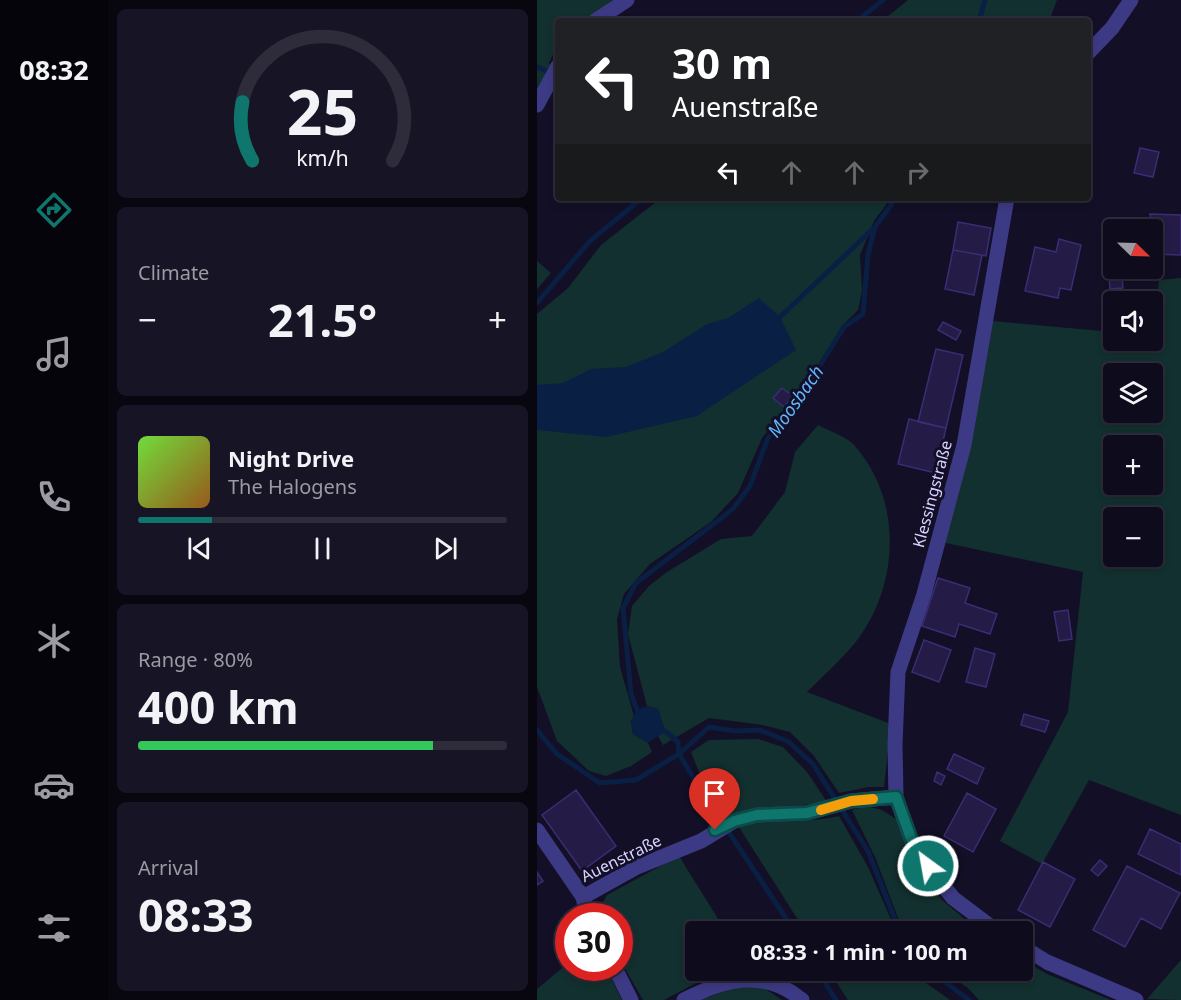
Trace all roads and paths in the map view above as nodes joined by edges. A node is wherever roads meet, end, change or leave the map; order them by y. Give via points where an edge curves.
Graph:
1 (627, 0) edge
2 (1131, 0) edge
3 (600, 18) edge
4 (1091, 50) edge
5 (555, 71) edge
6 (537, 105) edge
7 (1006, 201) edge
8 (896, 797) junction
9 (537, 830) edge
10 (583, 897) junction
11 (584, 903) edge
12 (983, 921) edge
13 (1033, 953) edge
14 (622, 981) edge
15 (631, 1000) edge
16 (684, 1000) edge
17 (802, 1000) edge
18 (1135, 1000) edge

1 - 3 street
2 - 4 street
5 - 6 street
7 - 8 street, Klessingstraße via 964,445 924,594 898,672
8 - 10 street, Auenstraße via 734,821 701,841 637,867
8 - 12 street via 915,849 953,898
9 - 10 street, Auenstraße
10 - 11 street
13 - 18 street
14 - 15 street
16 - 17 street via 710,986 749,978 790,989

